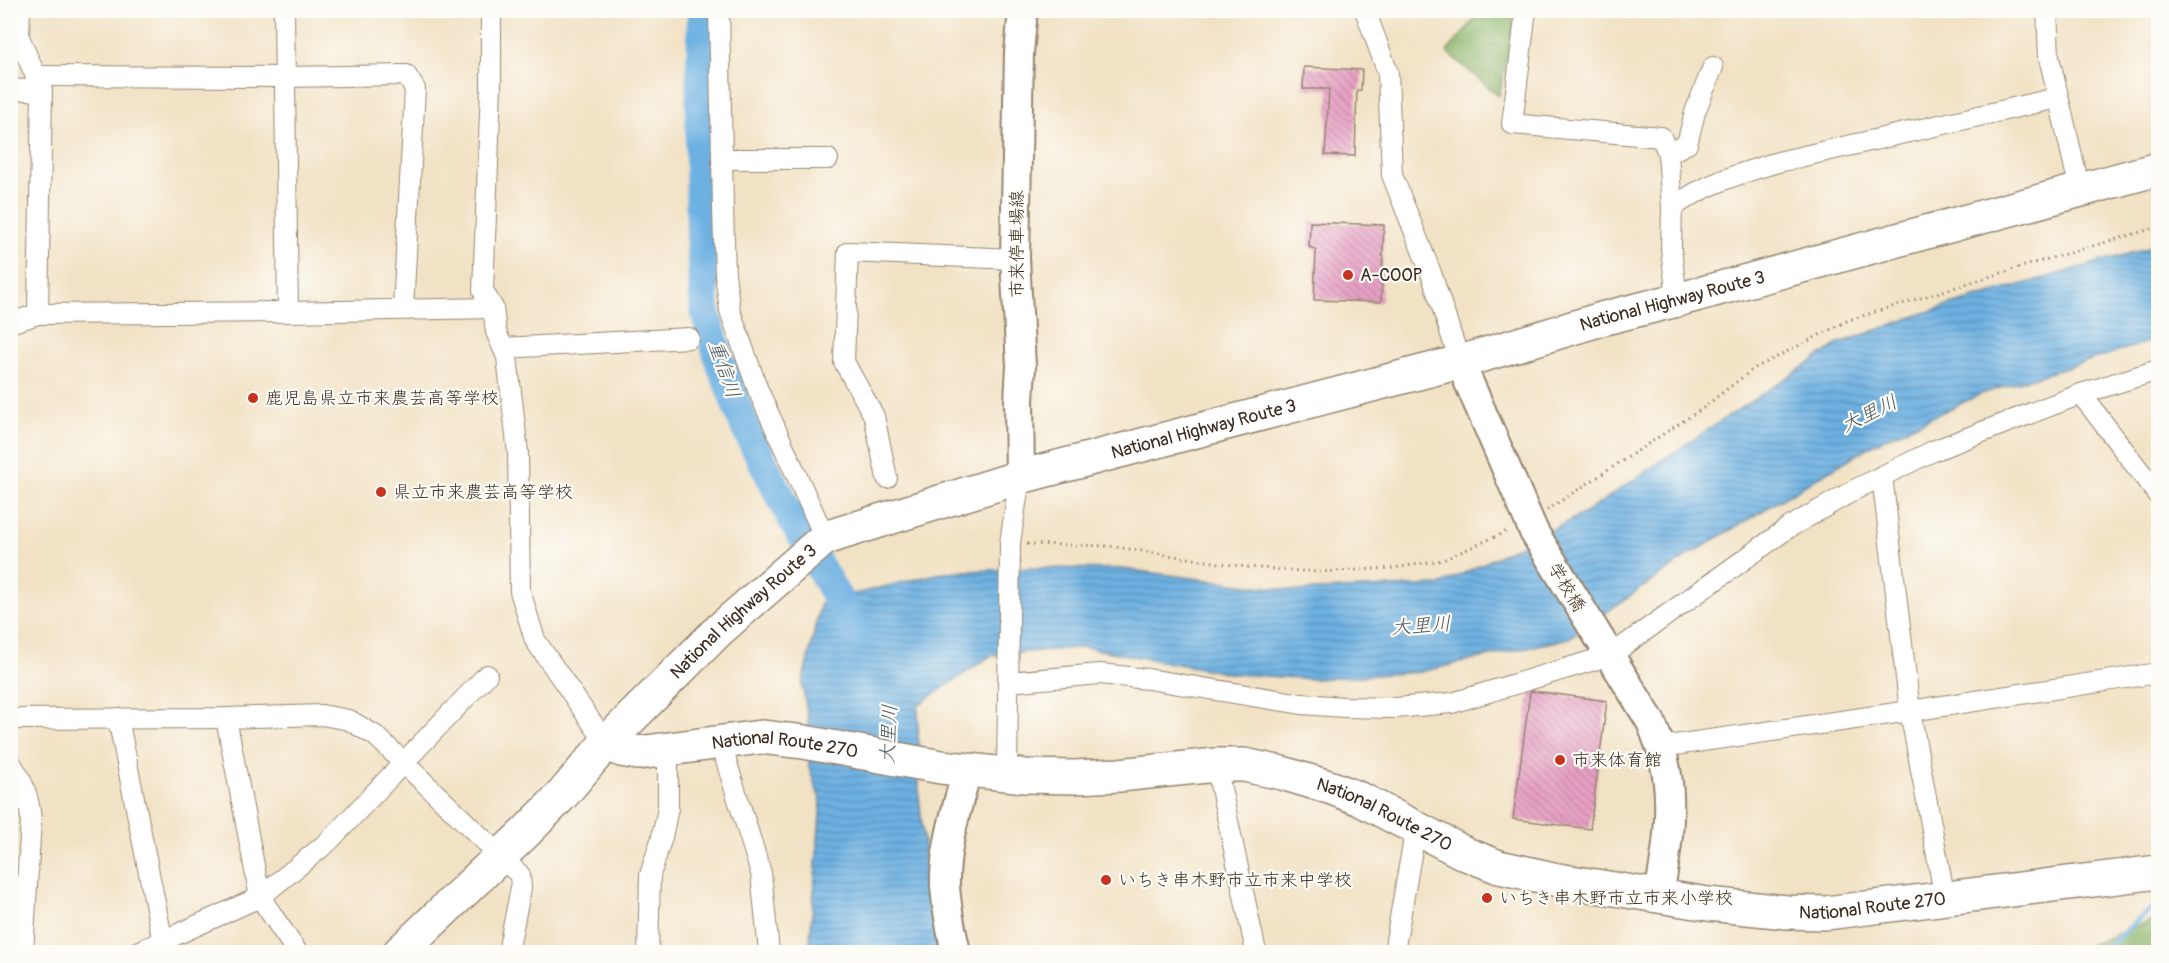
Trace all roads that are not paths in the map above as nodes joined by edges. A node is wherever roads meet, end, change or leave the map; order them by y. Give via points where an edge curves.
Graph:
1 (20, 10) edge
2 (284, 10) edge
3 (491, 10) edge
4 (719, 10) edge
5 (1023, 10) edge
6 (1365, 10) edge
7 (1526, 10) edge
8 (2047, 10) edge
9 (1713, 67) dead end
10 (285, 77) junction
11 (39, 84) junction
12 (10, 89) edge
13 (2057, 98) junction
14 (1668, 153) junction
15 (722, 159) junction
16 (828, 159) dead end
17 (2158, 169) edge
18 (2080, 190) junction
19 (1672, 208) junction
20 (1015, 259) junction
21 (1677, 300) junction
22 (493, 308) junction
23 (403, 309) junction
24 (288, 312) junction
25 (38, 314) junction
26 (10, 322) edge
27 (688, 339) dead end
28 (503, 348) junction
29 (1460, 362) junction
30 (2158, 370) edge
31 (2081, 394) junction
32 (1882, 476) junction
33 (1020, 477) junction
34 (887, 478) dead end
35 (2158, 495) edge
36 (825, 538) junction
37 (1606, 649) junction
38 (2158, 673) edge
39 (487, 675) dead end
40 (1008, 678) junction
41 (1910, 711) junction
42 (118, 718) junction
43 (226, 718) junction
44 (10, 719) edge
45 (720, 741) junction
46 (606, 743) junction
47 (1661, 747) junction
48 (668, 750) junction
49 (10, 762) edge
50 (404, 764) junction
51 (1216, 765) junction
52 (954, 768) junction
53 (1007, 774) junction
54 (1416, 827) junction
55 (502, 856) junction
56 (2158, 872) edge
57 (1659, 895) junction
58 (260, 897) junction
59 (1945, 899) junction
60 (163, 942) junction
61 (23, 952) edge
62 (138, 952) edge
63 (297, 952) edge
64 (400, 952) edge
65 (508, 952) edge
66 (648, 952) edge
67 (769, 952) edge
68 (956, 952) edge
69 (1256, 952) edge
70 (1394, 952) edge

1 - 11 street via 19,37
2 - 10 street
3 - 22 street via 483,291
4 - 15 street
5 - 20 street, 市来停車場線
6 - 29 street via 1388,74 1392,175 1431,273
7 - 14 street via 1512,124 1661,136
8 - 13 street via 2049,57
9 - 14 street via 1687,144
10 - 11 street
10 - 23 street via 406,75 415,90
10 - 24 street
11 - 12 street
11 - 25 street
13 - 18 street
13 - 19 street via 1778,162 1689,196
14 - 19 street
15 - 16 street
15 - 36 street via 725,274 730,311 758,390
17 - 18 highway, National Highway Route 3
18 - 21 highway, National Highway Route 3
19 - 21 street via 1671,248
20 - 33 street, 市来停車場線 via 1021,366
20 - 34 street via 848,252 844,362 874,416
21 - 29 highway, National Highway Route 3
22 - 23 street
22 - 28 street
23 - 24 street
24 - 25 street
25 - 26 street
27 - 28 street
28 - 46 street via 518,453 520,591 535,640
29 - 33 highway, National Highway Route 3
29 - 37 street, 学校橋 via 1532,527
30 - 31 street
31 - 32 street via 1933,451
31 - 35 street
32 - 37 street via 1788,528
32 - 41 street
33 - 36 highway, National Highway Route 3
33 - 40 street via 1010,548
36 - 46 highway, National Highway Route 3 via 718,631
37 - 40 street via 1452,703 1395,708 1302,704 1100,674
37 - 47 street, 学校橋 via 1651,722
38 - 41 street
39 - 50 street
40 - 53 street
41 - 47 street
41 - 59 street
42 - 43 street
42 - 44 street
42 - 60 street
43 - 50 street via 322,715 349,720 376,736
43 - 58 street
45 - 48 highway, National Route 270
45 - 52 highway, National Route 270 via 760,737 804,742
45 - 67 street via 761,873
46 - 48 highway, National Route 270 via 630,752
46 - 55 highway, National Highway Route 3
47 - 57 street, 学校橋 via 1669,798
48 - 66 street via 668,808 650,875
49 - 61 street via 23,780 31,820
50 - 55 street
50 - 58 street via 328,842
51 - 53 highway, National Route 270 via 1085,777
51 - 54 highway, National Route 270 via 1265,769 1332,788
51 - 69 street
52 - 53 highway, National Route 270
52 - 68 street via 945,881
54 - 57 highway, National Route 270 via 1499,867
54 - 70 street
55 - 64 highway, National Highway Route 3
55 - 65 street via 520,875 521,888
56 - 59 highway, National Route 270
57 - 59 highway, National Route 270 via 1742,908 1826,913
58 - 60 street
58 - 63 street
60 - 62 street

